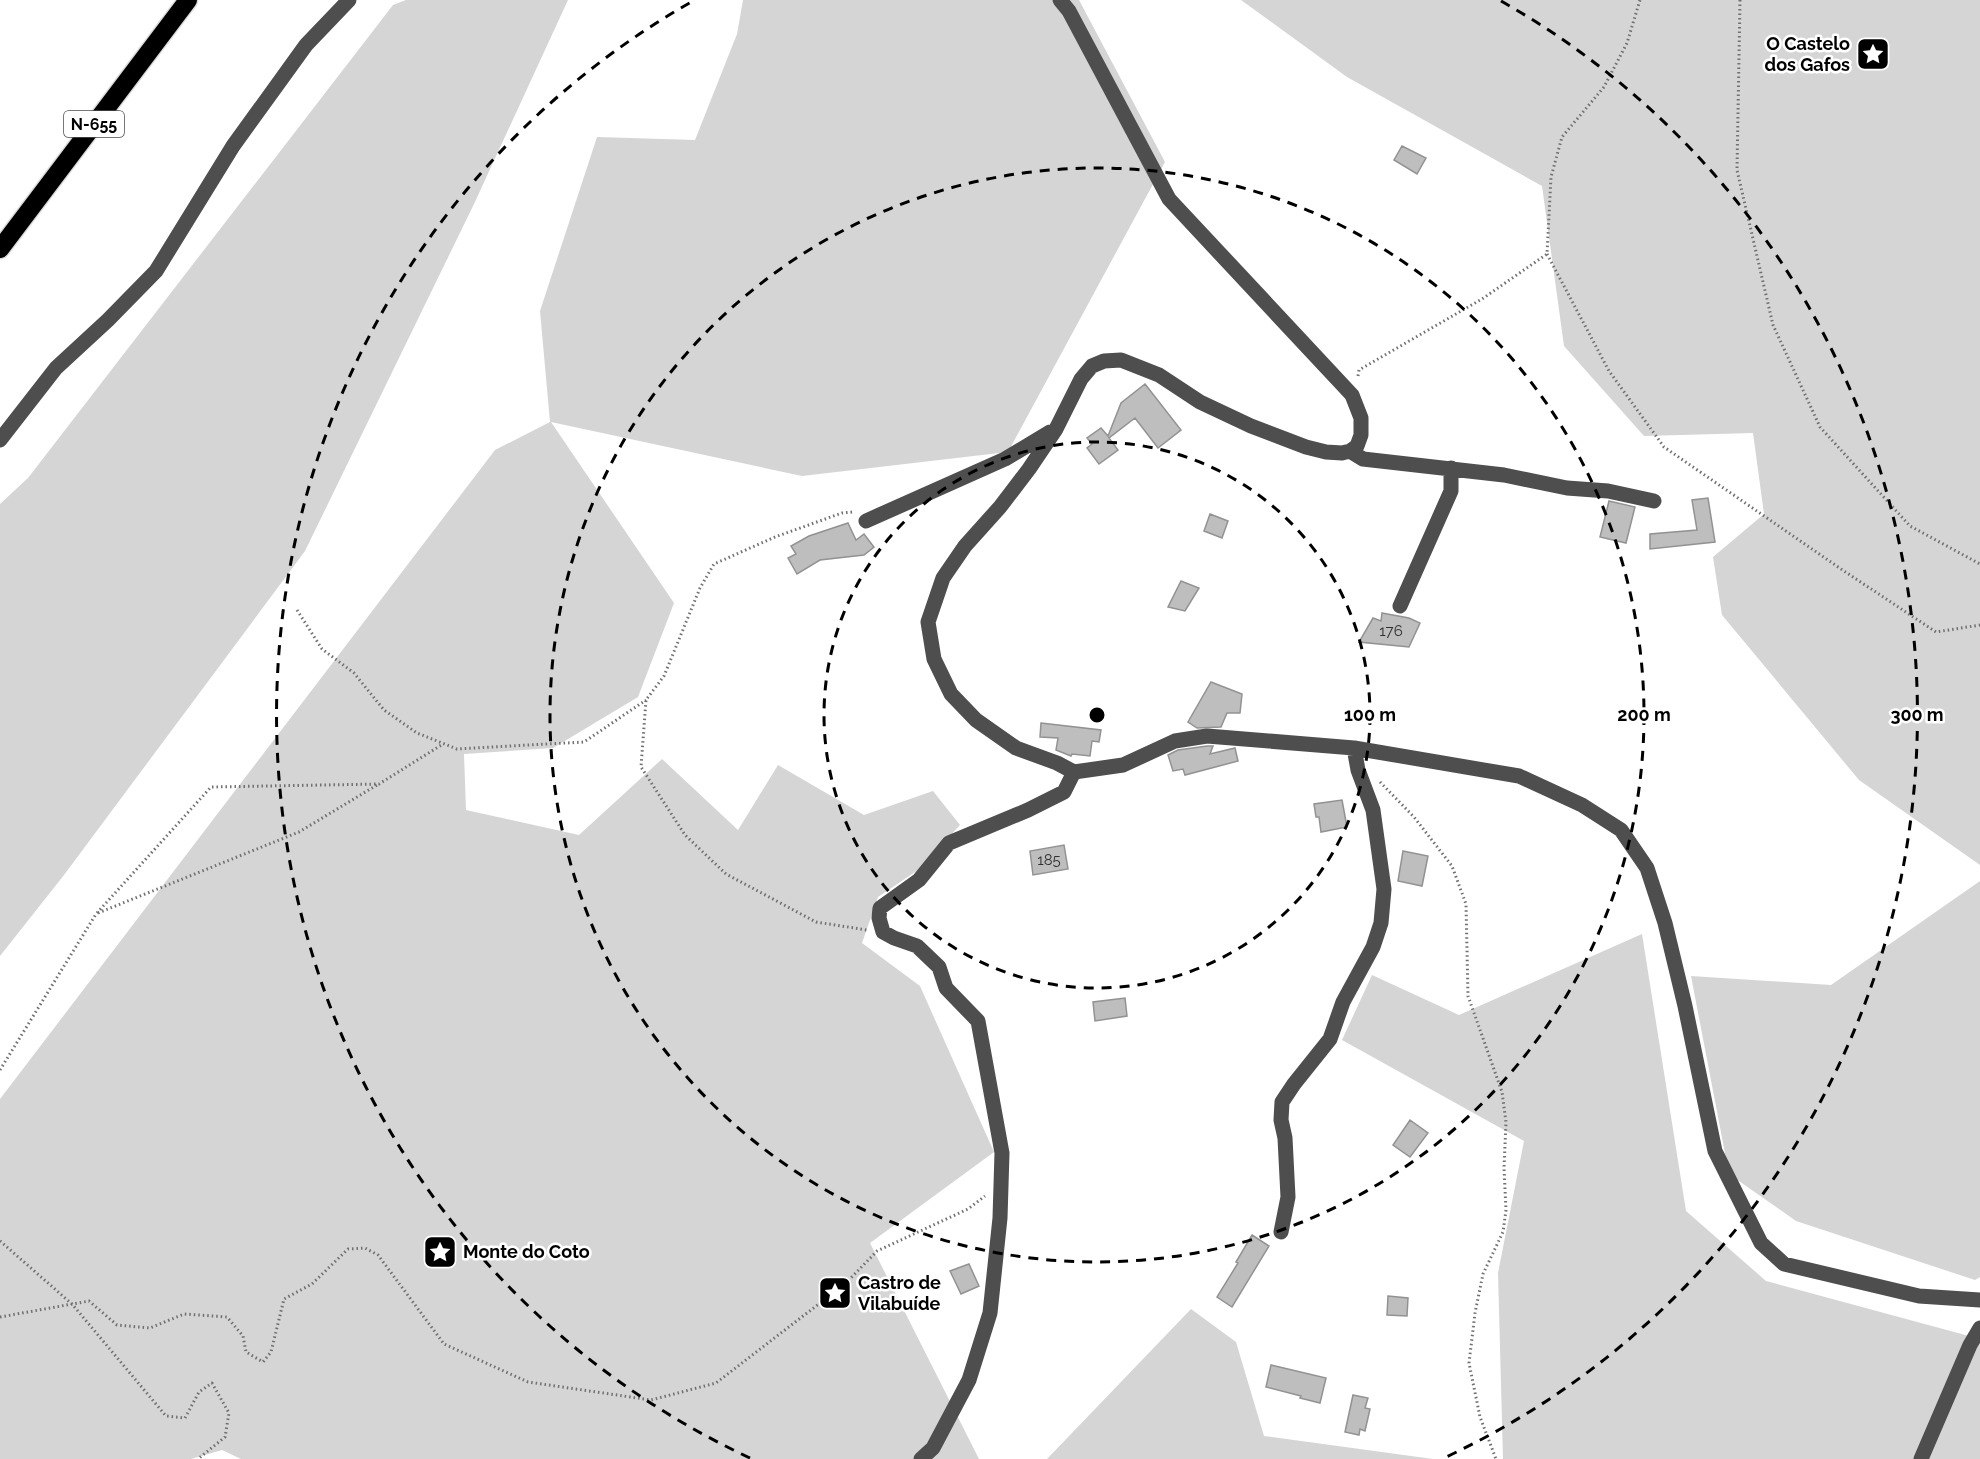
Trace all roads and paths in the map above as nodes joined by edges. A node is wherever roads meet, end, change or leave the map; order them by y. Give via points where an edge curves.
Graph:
1 (188, 0) edge
2 (349, 0) edge
3 (1060, 0) edge
4 (1640, 0) edge
5 (1740, 0) edge
6 (0, 249) edge
7 (1547, 254) junction
8 (1352, 395) junction
9 (1056, 429) junction
10 (0, 440) edge
11 (1350, 451) junction
12 (1450, 468) junction
13 (1654, 501) dead end
14 (860, 516) joint
15 (1980, 564) edge
16 (1400, 606) dead end
17 (297, 610) dead end
18 (1980, 625) edge
19 (646, 700) junction
20 (443, 744) junction
21 (1354, 748) junction
22 (1358, 770) junction
23 (1074, 772) junction
24 (379, 784) junction
25 (96, 914) junction
26 (883, 932) junction
27 (0, 1070) edge
28 (1001, 1185) junction
29 (1281, 1232) dead end
30 (0, 1241) edge
31 (1980, 1300) edge
32 (72, 1304) junction
33 (0, 1317) edge
34 (1980, 1328) edge
35 (198, 1459) edge
36 (921, 1459) edge
37 (1496, 1459) edge
38 (1921, 1459) edge

1 - 6 highway, N-655
2 - 10 street via 306,45 233,146 156,271 56,368
3 - 8 street via 1169,199
4 - 7 path via 1627,43 1604,87 1562,137 1551,177
5 - 15 path via 1737,170 1773,325 1820,427 1910,526
7 - 8 path via 1482,299 1359,370
7 - 18 path via 1609,371 1664,447 1936,632
8 - 11 street via 1361,418 1361,435
9 - 11 street via 1092,366 1121,360 1159,375 1200,402 1251,426 1306,447 1326,452
9 - 14 street via 1005,459
9 - 23 street via 943,578 928,622 934,659 951,694 976,720 1016,748
11 - 12 street via 1363,459
12 - 13 street
12 - 16 street via 1451,491
14 - 19 path via 842,513 714,564 700,588 664,676
17 - 20 path via 322,649 354,673 384,710 417,733
19 - 20 path via 584,742 456,749
19 - 26 path via 641,767 693,843 726,874 816,922
20 - 24 path
21 - 22 street
21 - 23 street via 1207,736 1175,741 1123,765
21 - 31 street via 1519,776 1582,805 1622,831 1647,868 1665,922 1715,1151 1761,1243 1784,1264 1919,1296
22 - 29 street via 1373,810 1384,889 1381,922 1373,947 1343,1002 1330,1040 1282,1102 1288,1197
22 - 37 path via 1384,784 1414,817 1452,866 1466,904 1468,996 1502,1092 1506,1122 1503,1232 1483,1274 1469,1363 1480,1417
23 - 26 street via 1064,792 950,843 919,880 880,908
24 - 25 path via 299,832
24 - 25 path via 211,787
25 - 27 path
26 - 28 street via 917,946 939,968 946,988 978,1021 1002,1153
28 - 32 path via 968,1209 877,1251 846,1283 716,1383 651,1400 528,1382 444,1344 378,1256 365,1248 348,1249 312,1284 284,1299 271,1352 263,1362 246,1352 243,1336 227,1317 184,1314 150,1328 117,1325 89,1301
28 - 36 street via 990,1313 969,1380 933,1448
30 - 32 path
32 - 33 path
32 - 35 path via 166,1416 185,1418 199,1392 212,1383 229,1413 225,1437
34 - 38 street

